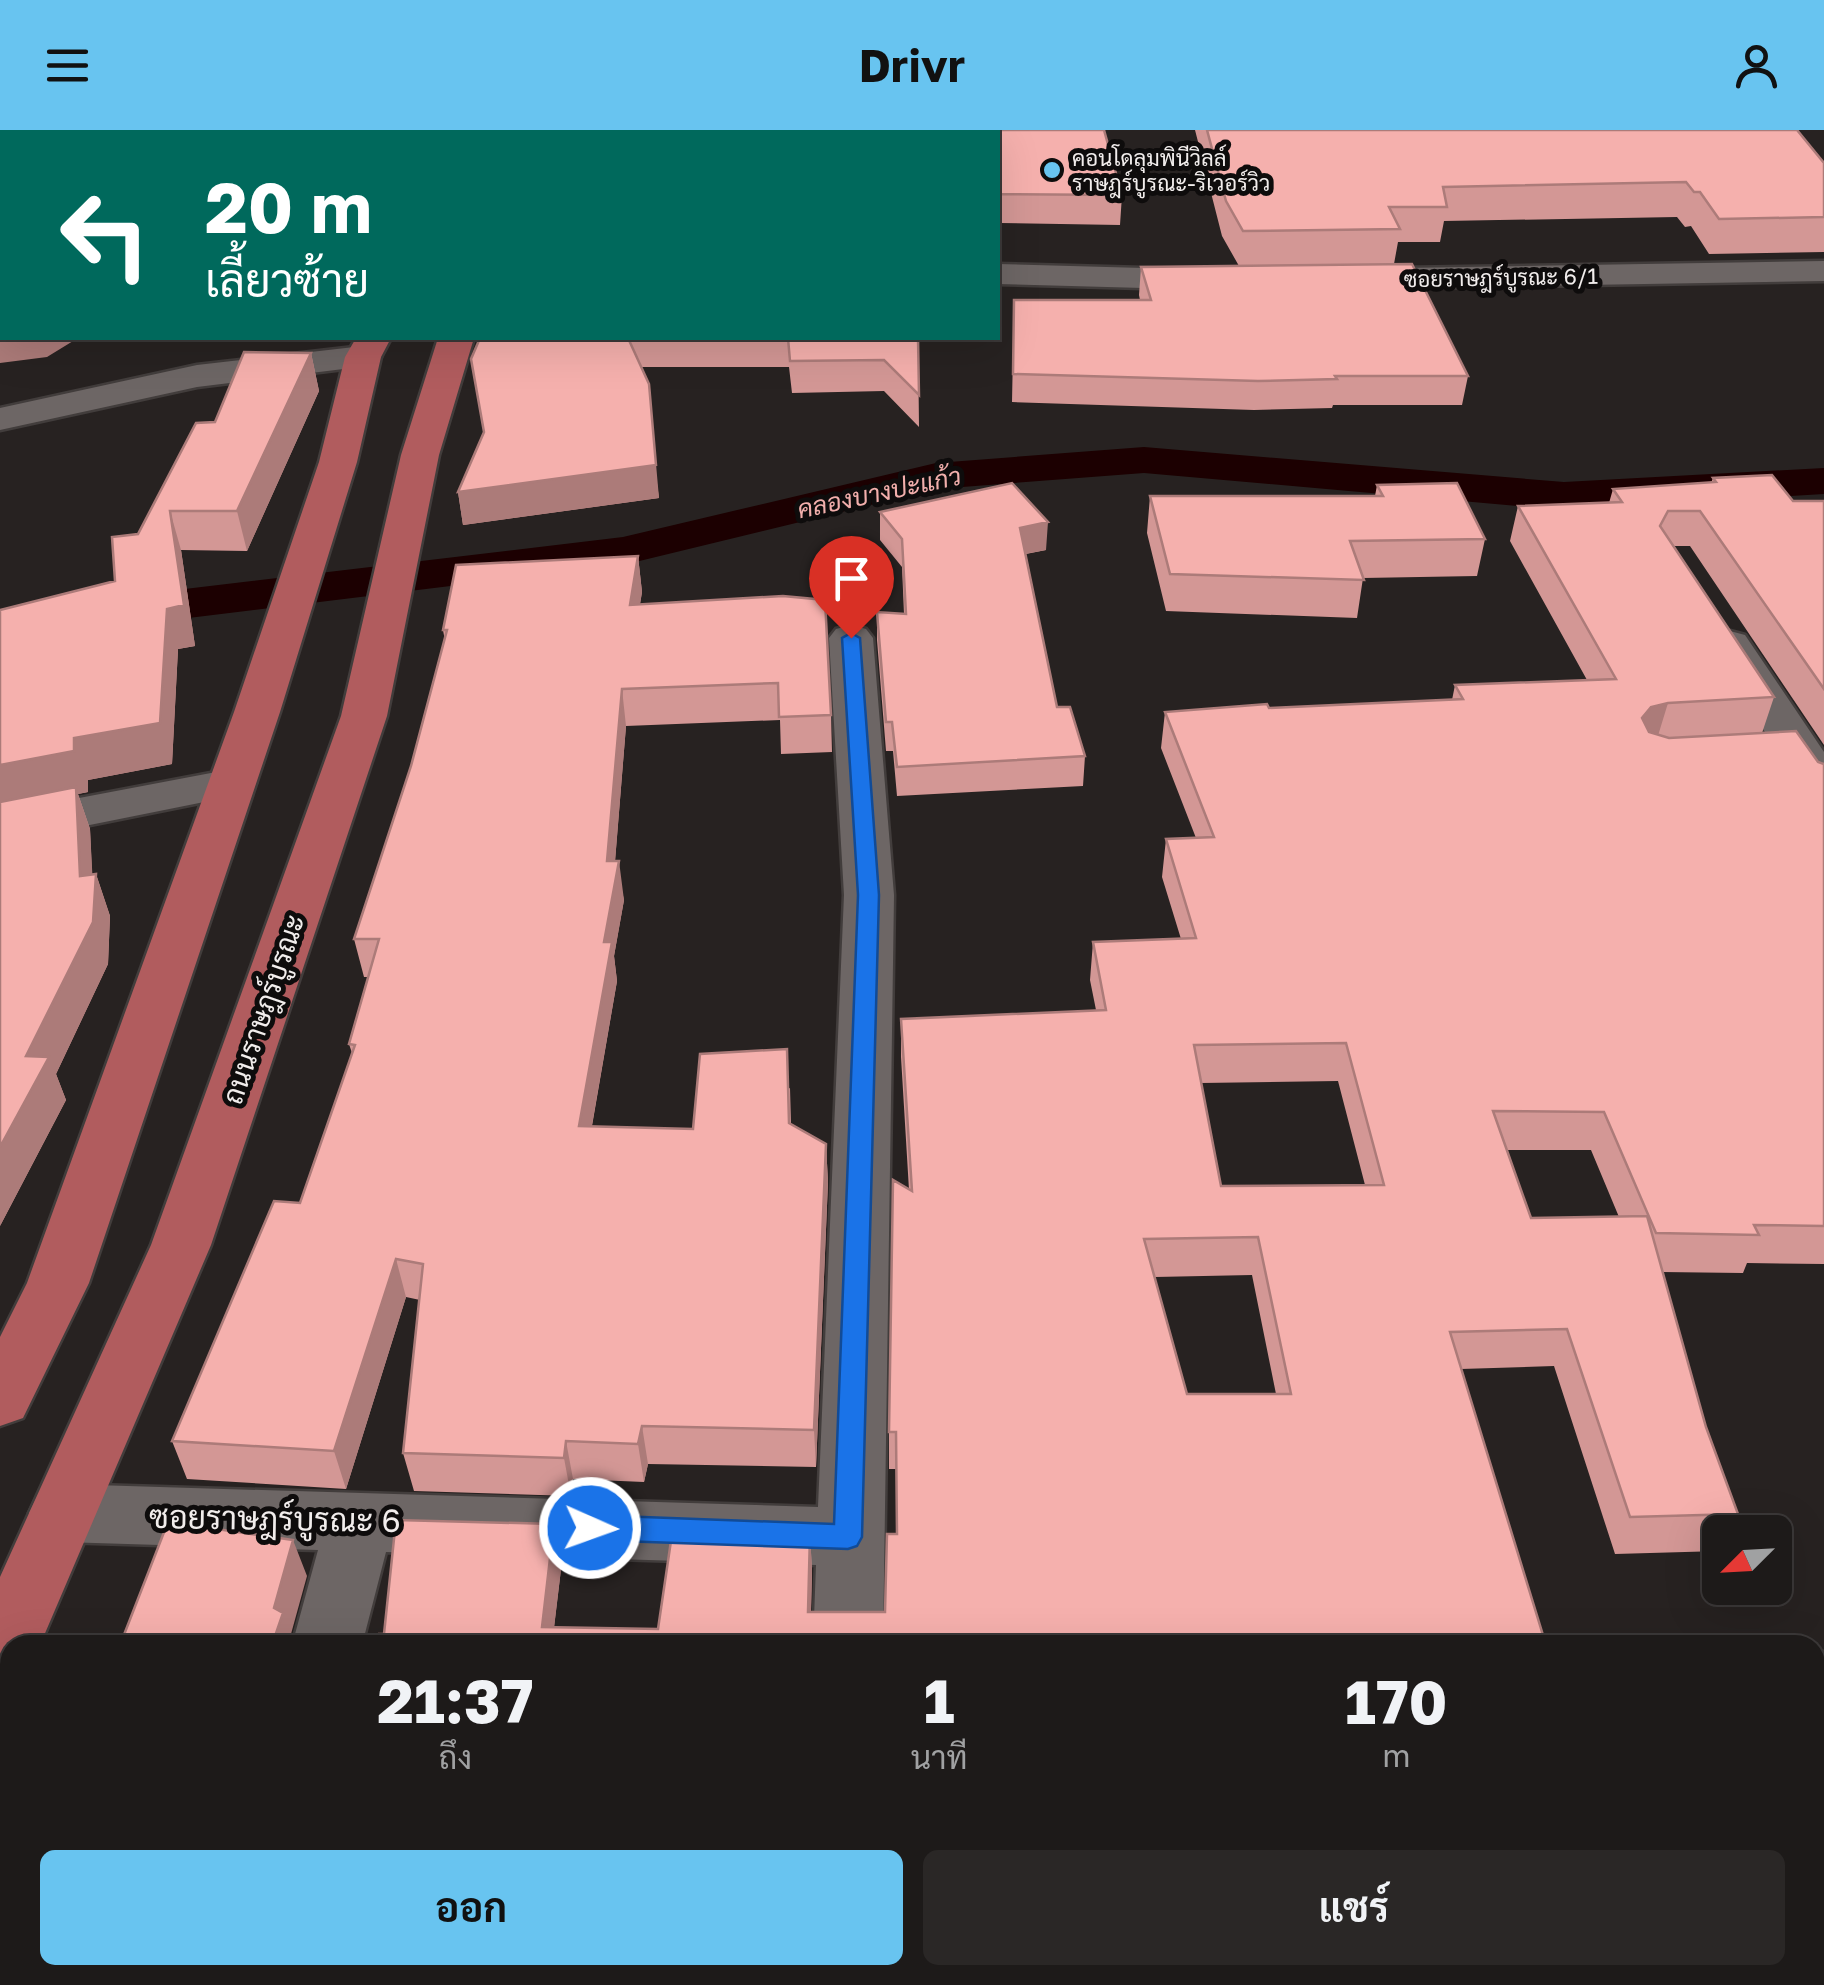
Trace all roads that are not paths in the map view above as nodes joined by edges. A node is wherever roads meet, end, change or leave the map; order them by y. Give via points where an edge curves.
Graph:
1 (1824, 271) edge
2 (1000, 274) edge
3 (1311, 279) edge
4 (1254, 280) edge
5 (455, 340) edge
6 (368, 347) edge
7 (0, 419) edge
8 (1705, 606) edge
9 (851, 638) dead end
10 (1799, 749) junction
11 (1746, 752) edge
12 (232, 783) junction
13 (1824, 788) edge
14 (0, 828) edge
15 (0, 1400) edge
16 (63, 1513) junction
17 (360, 1520) junction
18 (848, 1537) junction
19 (9, 1635) edge
20 (330, 1635) edge
21 (848, 1635) edge

1 - 3 street, ซอยราษฎร์บูรณะ 6/1
2 - 4 street
5 - 16 main road, ถนนราษฎร์บูรณะ via 420,456 364,716 181,1245
6 - 7 street
6 - 12 main road via 338,462
8 - 10 street
9 - 18 street via 869,895
10 - 11 street
10 - 13 street
12 - 14 street
12 - 15 main road via 58,1282
16 - 17 street, ซอยราษฎร์บูรณะ 6
16 - 19 main road, ถนนราษฎร์บูรณะ
17 - 18 street, ซอยราษฎร์บูรณะ 6
17 - 20 street
18 - 21 street

